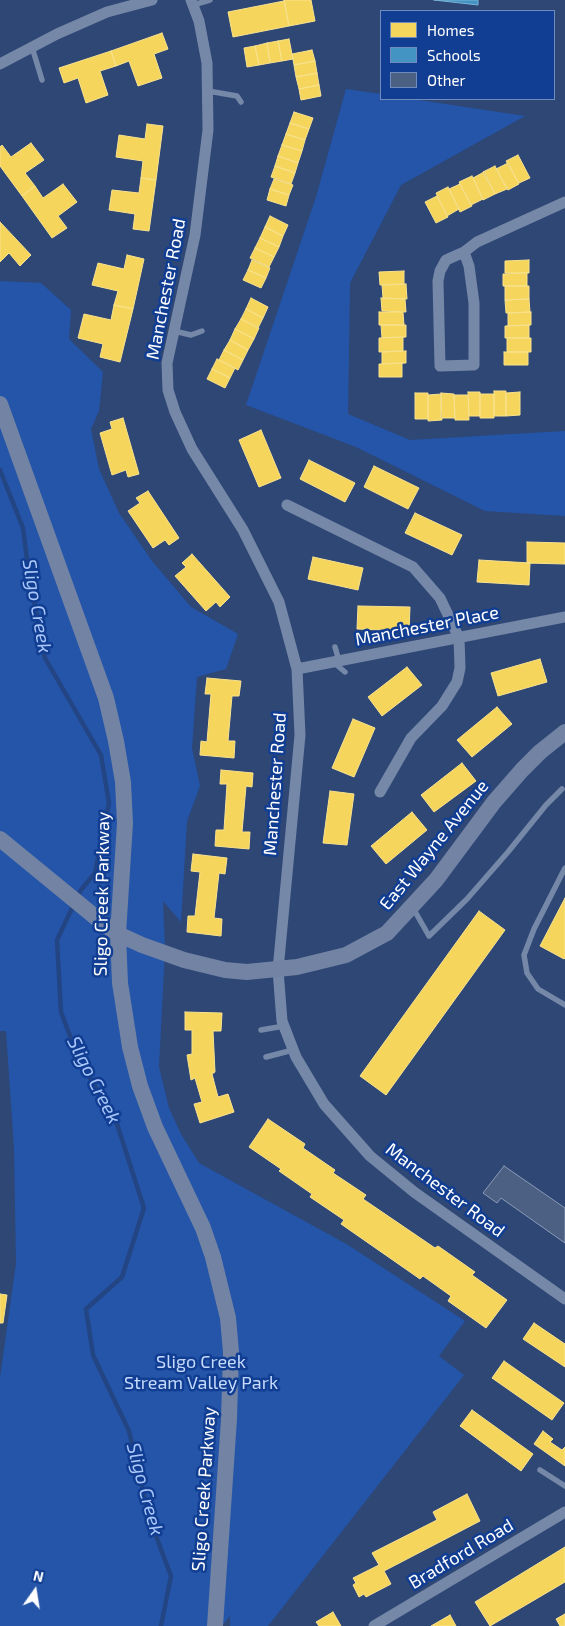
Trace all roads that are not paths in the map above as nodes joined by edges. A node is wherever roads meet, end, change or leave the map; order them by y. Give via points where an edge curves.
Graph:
1 (152, 0) edge
2 (210, 0) edge
3 (192, 3) edge
4 (32, 47) junction
5 (0, 64) edge
6 (42, 80) dead end
7 (208, 92) junction
8 (241, 102) dead end
9 (565, 202) edge
10 (464, 252) junction
11 (174, 331) junction
12 (202, 331) dead end
13 (0, 404) edge
14 (287, 505) dead end
15 (565, 617) edge
16 (459, 638) junction
17 (336, 647) dead end
18 (336, 662) junction
19 (296, 669) junction
20 (345, 672) dead end
21 (565, 732) edge
22 (562, 789) dead end
23 (380, 792) dead end
24 (0, 839) edge
25 (565, 868) edge
26 (412, 906) junction
27 (118, 934) junction
28 (278, 970) junction
29 (565, 1004) edge
30 (284, 1026) junction
31 (261, 1030) dead end
32 (293, 1050) junction
33 (266, 1057) dead end
34 (565, 1299) edge
35 (540, 1470) dead end
36 (565, 1486) edge
37 (565, 1512) edge
38 (215, 1626) edge
39 (374, 1626) edge

1 - 4 street via 107,12
2 - 3 lane
3 - 7 street, Manchester Road via 207,63
4 - 5 street
4 - 6 lane
7 - 8 lane via 237,96
7 - 11 street, Manchester Road via 208,130 195,235
9 - 10 street via 477,242
10 - 10 street via 446,260 440,271 440,366 474,365 474,303
11 - 12 lane via 192,335
11 - 19 street, Manchester Road via 167,362 168,390 175,412 192,450 244,530 279,602
13 - 27 street, Sligo Creek Parkway via 106,698 116,741 125,823
14 - 16 street via 413,567 440,598
15 - 16 street, Manchester Place
16 - 18 street, Manchester Place
16 - 23 street via 457,682 442,706 411,738
17 - 18 lane
18 - 19 street, Manchester Place
18 - 20 lane
19 - 28 street, Manchester Road via 300,736
21 - 26 street, East Wayne Avenue via 522,770
22 - 26 lane via 467,899 429,936
24 - 27 street, East Wayne Avenue
25 - 29 lane via 524,955 527,973 538,989
26 - 28 street, East Wayne Avenue via 387,932 346,955
27 - 28 street, East Wayne Avenue via 208,966 247,972
27 - 38 street, Sligo Creek Parkway via 124,1016 140,1086 155,1127 203,1228 228,1318 231,1352 229,1419
28 - 30 street, Manchester Road
30 - 31 lane
30 - 32 street, Manchester Road
32 - 33 lane
32 - 34 street, Manchester Road via 324,1104 370,1156 414,1192
35 - 36 lane
37 - 39 street, Bradford Road

